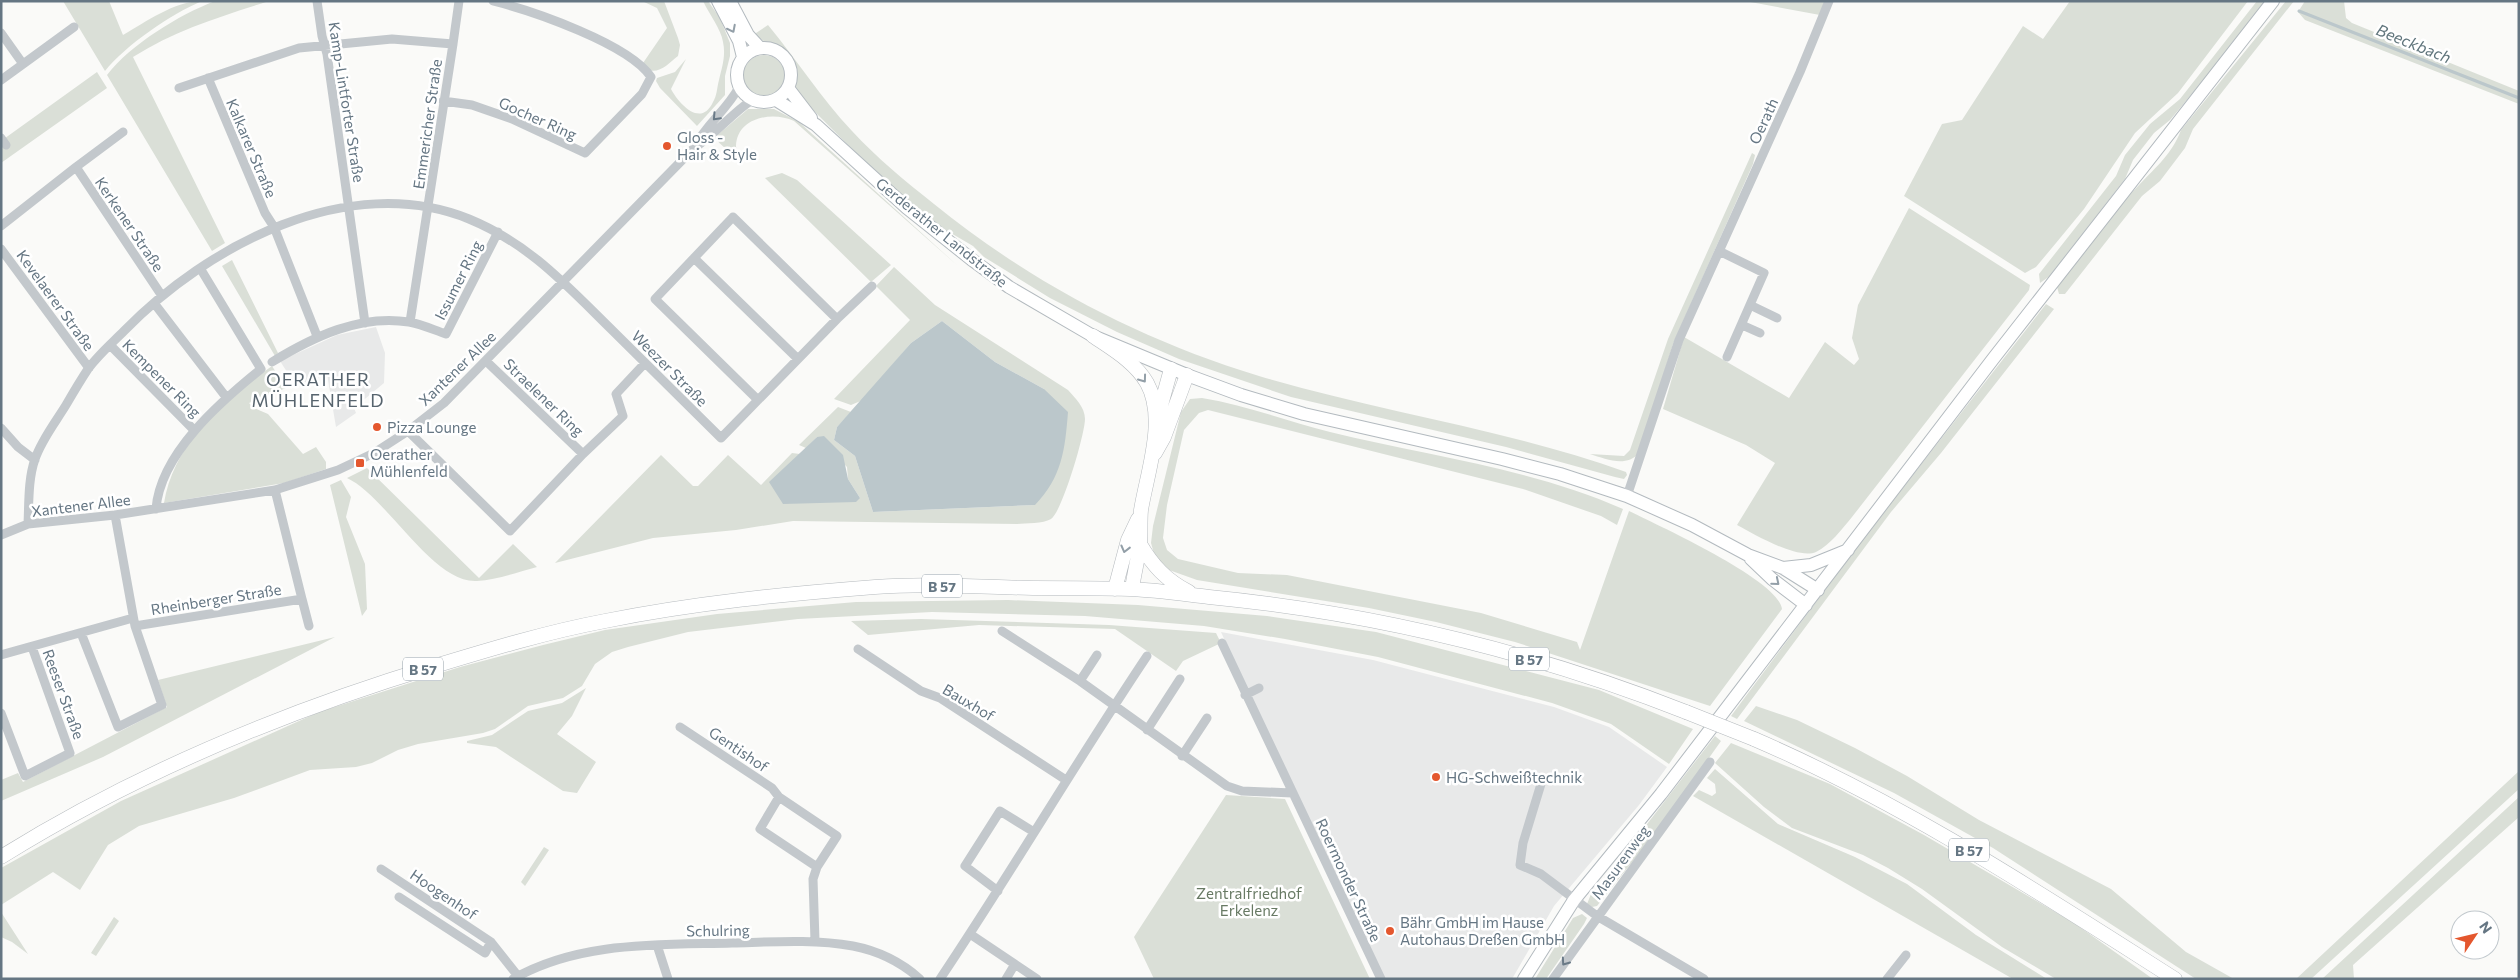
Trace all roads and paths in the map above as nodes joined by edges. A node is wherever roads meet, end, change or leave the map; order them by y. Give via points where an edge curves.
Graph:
1 (317, 1) edge
2 (459, 1) edge
3 (494, 1) edge
4 (718, 1) edge
5 (730, 1) edge
6 (1829, 1) edge
7 (2273, 1) edge
8 (74, 28) dead end
9 (1, 33) edge
10 (453, 44) junction
11 (325, 45) junction
12 (760, 48) junction
13 (743, 57) junction
14 (23, 64) junction
15 (208, 78) junction
16 (1, 80) edge
17 (739, 87) junction
18 (179, 88) dead end
19 (788, 88) junction
20 (752, 100) junction
21 (776, 100) junction
22 (442, 101) junction
23 (816, 125) junction
24 (123, 132) dead end
25 (694, 148) junction
26 (76, 167) junction
27 (348, 208) junction
28 (429, 208) junction
29 (1, 226) edge
30 (274, 227) junction
31 (498, 232) junction
32 (1, 248) edge
33 (1719, 251) junction
34 (694, 258) junction
35 (200, 268) junction
36 (563, 282) junction
37 (872, 286) dead end
38 (162, 296) junction
39 (154, 303) junction
40 (1750, 305) junction
41 (1777, 318) dead end
42 (837, 319) junction
43 (365, 322) junction
44 (410, 322) junction
45 (1742, 325) junction
46 (1760, 334) dead end
47 (317, 336) junction
48 (1093, 336) junction
49 (110, 346) junction
50 (1727, 357) dead end
51 (798, 359) junction
52 (486, 361) junction
53 (272, 362) dead end
54 (645, 363) junction
55 (89, 368) junction
56 (1171, 369) junction
57 (1187, 375) junction
58 (226, 397) junction
59 (758, 400) junction
60 (1155, 427) junction
61 (1, 428) edge
62 (194, 430) junction
63 (408, 431) junction
64 (584, 454) junction
65 (1153, 456) junction
66 (35, 460) junction
67 (275, 490) junction
68 (1627, 496) junction
69 (156, 509) junction
70 (1141, 511) junction
71 (115, 515) junction
72 (28, 524) junction
73 (1, 534) edge
74 (1140, 544) junction
75 (1850, 549) junction
76 (1748, 555) junction
77 (1783, 568) junction
78 (1115, 589) junction
79 (1132, 589) junction
80 (1818, 590) junction
81 (1196, 596) junction
82 (302, 599) junction
83 (1806, 605) junction
84 (134, 622) junction
85 (309, 626) dead end
86 (1002, 631) dead end
87 (81, 632) junction
88 (1222, 642) dead end
89 (32, 647) junction
90 (858, 648) dead end
91 (1, 655) edge
92 (1097, 655) dead end
93 (1147, 656) dead end
94 (1180, 679) dead end
95 (1080, 681) junction
96 (1260, 688) dead end
97 (1246, 694) junction
98 (1113, 707) junction
99 (1, 713) edge
100 (1207, 718) dead end
101 (680, 727) dead end
102 (1147, 730) junction
103 (1182, 756) junction
104 (1710, 762) dead end
105 (1066, 780) junction
106 (1541, 784) dead end
107 (1292, 793) junction
108 (780, 797) junction
109 (1034, 832) junction
110 (1, 857) edge
111 (817, 867) junction
112 (381, 869) dead end
113 (998, 891) junction
114 (399, 898) dead end
115 (1574, 900) junction
116 (1597, 916) junction
117 (970, 934) junction
118 (815, 941) junction
119 (491, 942) junction
120 (657, 945) junction
121 (1906, 955) dead end
122 (1015, 964) junction
123 (516, 977) edge
124 (668, 979) edge
125 (920, 979) edge
126 (940, 979) edge
127 (1006, 979) edge
128 (1037, 979) edge
129 (1381, 979) edge
130 (1524, 979) edge
131 (1553, 979) edge
132 (1704, 979) edge
133 (1887, 979) edge
134 (2175, 979) edge

1 - 11 street, Kamp-Lintforter Straße
2 - 10 street, Emmericher Straße
3 - 22 street, Gocher Ring via 533,11 593,37 644,67 651,77 642,94 585,152 512,119 472,105
4 -> 13 main road via 739,41
5 - 12 main road via 748,35
6 - 33 street, Oerath
7 - 75 main road
8 - 14 street
9 - 14 street
10 - 11 street, Emmericher Straße via 392,39
10 - 22 street, Emmericher Straße
11 - 15 street via 299,48
11 - 27 street, Kamp-Lintforter Straße
12 - 13 main road
12 - 19 main road via 777,51 789,63 791,80
13 - 17 main road via 737,71
14 - 16 street
15 - 18 street
15 - 30 street, Kalkarer Straße via 265,213
17 - 20 main road
17 -> 25 street, Xantener Allee via 732,100 702,132
19 - 21 main road
19 - 23 main road, Gerderather Landstraße
20 - 21 main road
20 - 25 street, Xantener Allee via 709,139
21 - 23 main road, Gerderather Landstraße
22 - 28 street, Emmericher Straße
23 - 48 main road, Gerderather Landstraße via 907,208 971,259 1009,287
24 - 26 street
25 - 36 street, Xantener Allee
26 - 29 street
26 - 38 street, Kerkener Straße
27 - 28 street, Weezer Straße via 387,204
27 - 30 street, Weezer Straße via 316,213
27 - 43 street
28 - 31 street, Weezer Straße via 466,218
28 - 44 street, Issumer Ring
30 - 35 street, Weezer Straße
30 - 47 street
31 - 36 street, Weezer Straße via 532,254
31 - 44 street, Issumer Ring via 446,334
32 - 55 street, Kevelaerer Straße
33 - 40 street via 1764,273
33 - 68 street, Oerath via 1679,340
34 - 42 street via 733,217
34 - 51 street
34 - 59 street via 655,299
35 - 38 street, Weezer Straße
35 - 58 street, Kempener Ring via 261,369
36 - 52 street, Xantener Allee
36 - 54 street, Weezer Straße
37 - 42 street, Weezer Straße
38 - 39 street, Weezer Straße
39 - 49 street, Weezer Straße
39 - 58 street
40 - 41 street
40 - 45 street
42 - 51 street, Weezer Straße
43 - 44 street, Issumer Ring
43 - 47 street, Issumer Ring
45 - 46 street
45 - 50 street
47 - 53 street, Issumer Ring
48 - 56 main road, Gerderather Landstraße
48 -> 60 main road via 1126,359 1146,382 1154,405
49 - 55 street, Weezer Straße
49 - 62 street, Kempener Ring
51 - 59 street, Weezer Straße
52 - 63 street, Xantener Allee via 444,403
52 - 64 street, Straelener Ring
54 - 59 street, Weezer Straße via 721,438
54 - 64 street, Straelener Ring via 616,394 622,416
55 - 66 street, Weezer Straße via 45,436
56 - 57 main road, Gerderather Landstraße
56 - 60 main road
57 - 65 main road via 1164,437
57 - 68 main road, Gerderather Landstraße via 1304,414 1502,459
58 - 62 street, Kempener Ring
60 - 65 main road
61 - 66 street
62 - 69 street, Kempener Ring via 166,472 157,492
63 - 64 street, Straelener Ring via 510,531
63 - 67 street, Xantener Allee via 338,470
65 - 70 main road
66 - 72 street, Weezer Straße
67 - 69 street, Xantener Allee
67 - 82 street, Rheinberger Straße
68 - 76 main road, Gerderather Landstraße
69 - 71 street, Xantener Allee
70 - 74 main road
70 -> 78 main road via 1128,540
71 - 72 street, Xantener Allee
71 - 84 street
72 - 73 street, Xantener Allee
74 - 79 main road
74 - 81 main road, B 57 via 1160,574
75 - 77 main road via 1811,565
75 - 80 main road
76 - 77 main road
76 -> 83 main road via 1772,579
77 - 80 main road
78 - 79 main road, B 57
78 - 110 main road, B 57 via 878,587 714,602 604,621 514,642 319,703 248,732 172,764 46,829
79 - 81 main road, B 57
80 - 83 main road
81 - 134 main road, B 57, bridge via 1262,602 1368,619 1475,644 1578,674 1686,712 1860,788 1988,861
82 - 84 street, Rheinberger Straße
82 - 85 street, Rheinberger Straße
83 - 115 main road via 1661,794
84 - 87 street, Reeser Straße
84 - 87 street via 162,705 118,728
86 - 95 street
87 - 89 street, Reeser Straße
88 - 97 street, Roermonder Straße
89 - 91 street, Reeser Straße
89 - 99 street, Reeser Straße via 70,752 25,776
90 - 105 street, Bauxhof via 921,691 940,698
92 - 95 street
93 - 98 street
94 - 102 street
95 - 98 street
96 - 97 street
97 - 107 street, Roermonder Straße
98 - 102 street
98 - 105 street
100 - 103 street
101 - 108 street, Gentishof via 772,788
102 - 103 street
103 - 107 street via 1227,786 1242,791
104 - 116 street, Masurenweg
105 - 109 street
106 - 115 street via 1523,843 1520,865 1541,874
107 - 129 street, Roermonder Straße
108 - 111 street, Gentishof via 837,836
108 - 111 street via 760,829
109 - 113 street
109 - 113 street via 1000,811 965,866
111 - 118 street, Gentishof via 812,890
112 - 119 street, Hoogenhof
113 - 117 street
114 - 119 street, Hoogenhof via 485,953
115 - 116 street
115 - 130 main road
116 -> 131 street, Masurenweg
116 - 132 street
117 - 122 street
117 - 126 street
118 - 120 street, Schulring
118 - 125 street, Schulring via 854,946 896,960
119 - 123 street, Hoogenhof
120 - 123 street, Schulring via 574,954
120 - 124 street
121 - 133 street
122 - 127 street
122 - 128 street

